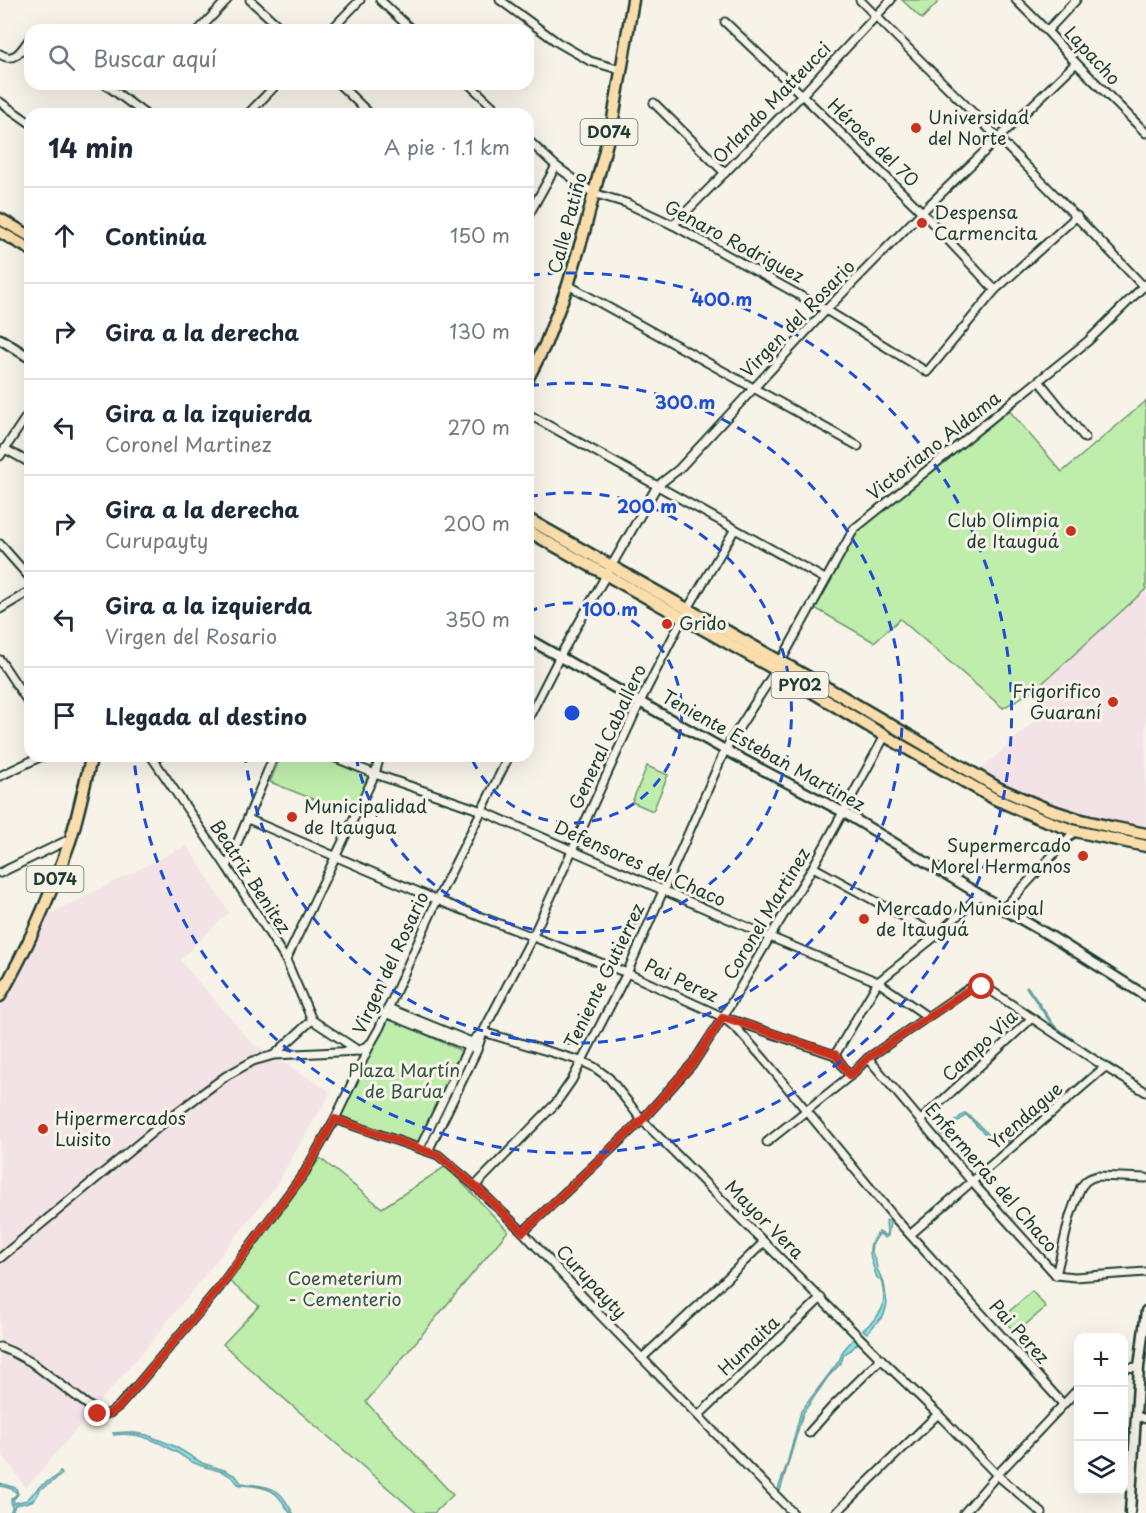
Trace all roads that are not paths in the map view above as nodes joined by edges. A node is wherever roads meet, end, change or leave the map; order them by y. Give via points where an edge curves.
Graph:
1 (227, 0) edge
2 (250, 0) edge
3 (360, 0) edge
4 (380, 0) edge
5 (500, 0) edge
6 (633, 0) edge
7 (860, 0) edge
8 (891, 0) edge
9 (1016, 0) edge
10 (1076, 0) edge
11 (876, 16) junction
12 (725, 22) dead end
13 (205, 24) edge
14 (276, 24) edge
15 (337, 24) edge
16 (406, 24) edge
17 (533, 24) edge
18 (534, 25) edge
19 (1047, 31) junction
20 (24, 47) edge
21 (0, 54) edge
22 (1076, 63) junction
23 (621, 70) junction
24 (113, 90) edge
25 (272, 90) edge
26 (345, 90) edge
27 (475, 90) edge
28 (802, 95) junction
29 (0, 102) edge
30 (654, 103) dead end
31 (137, 108) edge
32 (254, 108) edge
33 (364, 108) edge
34 (495, 108) edge
35 (24, 119) edge
36 (1146, 133) edge
37 (998, 138) junction
38 (534, 146) edge
39 (556, 166) junction
40 (725, 173) junction
41 (593, 193) junction
42 (534, 205) edge
43 (922, 212) junction
44 (1077, 216) junction
45 (0, 219) edge
46 (673, 225) junction
47 (0, 232) edge
48 (24, 233) edge
49 (24, 246) edge
50 (568, 285) junction
51 (1145, 285) edge
52 (995, 290) junction
53 (826, 310) junction
54 (0, 339) edge
55 (24, 354) edge
56 (534, 366) edge
57 (1039, 381) junction
58 (753, 387) junction
59 (534, 417) edge
60 (24, 420) edge
61 (1084, 438) dead end
62 (858, 446) dead end
63 (5, 449) junction
64 (0, 456) edge
65 (24, 460) edge
66 (657, 486) junction
67 (534, 523) edge
68 (735, 529) junction
69 (534, 534) edge
70 (0, 544) edge
71 (24, 571) edge
72 (608, 571) junction
73 (825, 579) junction
74 (24, 595) edge
75 (0, 609) edge
76 (685, 614) junction
77 (534, 642) edge
78 (560, 656) junction
79 (0, 660) edge
80 (778, 666) junction
81 (24, 696) edge
82 (640, 702) junction
83 (534, 707) edge
84 (890, 725) junction
85 (885, 736) junction
86 (725, 750) junction
87 (29, 762) edge
88 (90, 762) edge
89 (155, 762) edge
90 (272, 762) edge
91 (346, 762) edge
92 (378, 762) edge
93 (506, 762) edge
94 (375, 774) junction
95 (0, 776) edge
96 (482, 811) junction
97 (843, 812) junction
98 (248, 819) junction
99 (1075, 831) junction
100 (1146, 834) edge
101 (70, 839) junction
102 (1146, 846) edge
103 (572, 851) junction
104 (336, 856) junction
105 (227, 867) junction
106 (813, 867) junction
107 (0, 873) edge
108 (663, 890) junction
109 (980, 895) junction
110 (436, 900) junction
111 (1003, 909) junction
112 (938, 935) junction
113 (533, 936) junction
114 (770, 937) junction
115 (286, 960) junction
116 (627, 973) junction
117 (878, 982) junction
118 (0, 996) edge
119 (1146, 996) edge
120 (386, 1011) junction
121 (723, 1017) junction
122 (928, 1017) junction
123 (1032, 1018) junction
124 (312, 1020) junction
125 (483, 1032) junction
126 (371, 1043) junction
127 (474, 1046) junction
128 (359, 1051) junction
129 (835, 1054) junction
130 (274, 1055) junction
131 (868, 1058) junction
132 (581, 1061) junction
133 (1105, 1067) junction
134 (850, 1076) junction
135 (1146, 1092) edge
136 (807, 1112) junction
137 (335, 1119) junction
138 (642, 1120) junction
139 (921, 1120) junction
140 (766, 1142) dead end
141 (420, 1148) junction
142 (428, 1151) junction
143 (1146, 1178) edge
144 (972, 1182) junction
145 (475, 1186) junction
146 (523, 1232) junction
147 (911, 1234) junction
148 (764, 1242) junction
149 (0, 1258) edge
150 (1146, 1272) edge
151 (1056, 1275) junction
152 (821, 1298) junction
153 (1146, 1311) edge
154 (0, 1347) edge
155 (642, 1358) junction
156 (881, 1359) junction
157 (1139, 1367) junction
158 (1128, 1368) edge
159 (1074, 1393) edge
160 (1063, 1404) junction
161 (938, 1414) junction
162 (699, 1415) junction
163 (1137, 1416) junction
164 (1146, 1419) edge
165 (809, 1433) dead end
166 (997, 1475) junction
167 (793, 1513) edge
168 (836, 1513) edge
169 (964, 1513) edge
170 (1042, 1513) edge
171 (1130, 1513) edge

1 - 13 street
2 - 14 street
3 - 15 street
4 - 16 street
5 - 17 street
6 - 23 main road, Calle Patiño / D074
7 - 11 street
8 - 11 street, Orlando Matteucci
9 - 19 street, Lapacho
10 - 19 street
11 - 28 street, Orlando Matteucci
11 - 37 street
12 - 28 street, Héroes del 70
18 - 23 street via 590,61
19 - 22 street, Lapacho
20 - 21 street via 11,58
22 - 36 street, Lapacho
22 - 37 street, Virgen del Rosario
23 - 41 main road, Calle Patiño / D074
24 - 31 street
25 - 32 street
26 - 33 street
27 - 34 street
28 - 40 street, Orlando Matteucci
28 - 43 street, Héroes del 70
29 - 35 street
30 - 40 street
37 - 43 street, Virgen del Rosario
37 - 44 street
38 - 39 street, Genaro Rodriguez
39 - 41 street, Genaro Rodriguez
39 - 42 street
40 - 46 street, Orlando Matteucci
41 - 46 street, Genaro Rodriguez
41 - 50 main road, Calle Patiño / D074
43 - 52 street, Héroes del 70
43 - 53 street, Virgen del Rosario
44 - 51 street
44 - 52 street
45 - 48 main road
46 - 53 street, Genaro Rodriguez
47 - 49 main road
50 - 56 main road, Calle Patiño / D074
50 - 58 street
51 - 57 street, Victoriano Aldama via 1088,341
52 - 53 street, Genaro Rodriguez via 927,372
53 - 58 street, Virgen del Rosario
54 - 55 street
57 - 61 street
57 - 73 street, Victoriano Aldama via 854,528
58 - 62 street
58 - 66 street, Virgen del Rosario via 679,469
59 - 66 street
60 - 63 street
63 - 64 street
63 - 65 street
66 - 68 street
66 - 72 street, Virgen del Rosario
67 - 72 main road, PY02
68 - 73 street
68 - 76 street, General Caballero
69 - 72 main road, PY02
70 - 71 street
72 - 76 main road, PY02
72 - 78 street, Virgen del Rosario
73 - 80 street, Victoriano Aldama
74 - 75 street
76 - 80 main road, PY02
76 - 82 street, General Caballero
77 - 78 street, Teniente Esteban Martinez
78 - 82 street, Teniente Esteban Martinez
78 - 83 street, Virgen del Rosario
79 - 81 street
80 - 84 main road, PY02
80 - 85 main road, PY02
80 - 86 street, Teniente Gutierrez
82 - 86 street, Teniente Esteban Martinez
82 - 103 street, General Caballero
84 - 85 street, Coronel Martinez
84 - 100 main road, PY02 via 1023,800 1078,819
85 - 97 street, Coronel Martinez
85 - 99 main road, PY02 via 995,799
86 - 97 street, Teniente Esteban Martinez
86 - 108 street, Teniente Gutierrez
87 - 95 street
88 - 101 main road, D074
89 - 105 street, Beatriz Benitez
90 - 98 street
91 - 94 street, Defensores del Chaco
92 - 94 street
93 - 96 street, Virgen del Rosario
94 - 96 street, Defensores del Chaco
94 - 104 street
96 - 103 street, Defensores del Chaco
96 - 110 street, Virgen del Rosario
97 - 106 street, Coronel Martinez
97 - 109 street, Teniente Esteban Martinez
98 - 104 street, Pai Perez
98 - 105 street
99 - 102 main road, PY02
99 - 111 street
101 - 107 street
101 - 118 main road, D074 via 40,916
103 - 108 street, Defensores del Chaco
103 - 113 street, General Caballero
104 - 110 street, Pai Perez
104 - 115 street
105 - 115 street, Beatriz Benitez
106 - 112 street
106 - 114 street, Coronel Martinez
108 - 114 street, Defensores del Chaco
108 - 116 street, Teniente Gutierrez
109 - 111 street, Teniente Esteban Martinez
109 - 112 street
110 - 113 street, Pai Perez
110 - 120 street, Virgen del Rosario
111 - 119 street, Teniente Esteban Martinez
112 - 117 street
113 - 116 street, Pai Perez
113 - 125 street, General Caballero
114 - 117 street, Defensores del Chaco
114 - 121 street, Coronel Martinez
115 - 124 street, Beatriz Benitez
116 - 121 street, Pai Perez
116 - 132 street, Teniente Gutierrez
117 - 122 street, Defensores del Chaco
117 - 129 street
120 - 126 street, Virgen del Rosario
120 - 127 street
121 - 129 street
121 - 136 street, Pai Perez
121 - 138 street, Coronel Martinez via 694,1062
122 - 123 street via 968,990 982,987
122 - 131 street
123 - 133 street
123 - 139 street, Campo Via
124 - 128 street
124 - 130 street
125 - 127 street, General Caballero
125 - 132 street, Mayor Vera
126 - 128 street
126 - 137 street, Virgen del Rosario
127 - 141 street, General Caballero
127 - 142 street, General Caballero
128 - 130 street
129 - 134 street
130 - 149 street via 226,1076 172,1116
131 - 134 street
131 - 139 street, Enfermeras del Chaco
132 - 138 street, Mayor Vera via 609,1078
132 - 145 street, Teniente Gutierrez via 556,1103
133 - 135 street
133 - 144 street, Yrendague
134 - 136 street
136 - 140 street
136 - 147 street, Pai Perez
137 - 141 street, Curupayty
137 - 154 street, Virgen del Rosario via 305,1172 219,1288 119,1407 98,1414 31,1362
138 - 146 street, Coronel Martinez
138 - 148 street, Mayor Vera
139 - 144 street, Enfermeras del Chaco
141 - 142 street, Curupayty
142 - 145 street, Curupayty
143 - 151 street via 1096,1176 1086,1181 1070,1216
144 - 147 street, Yrendague
144 - 151 street, Enfermeras del Chaco
145 - 146 street, Curupayty
146 - 155 street, Curupayty
147 - 160 street, Pai Perez
148 - 152 street, Mayor Vera
148 - 155 street
150 - 151 street, Enfermeras del Chaco
152 - 156 street, Mayor Vera
152 - 162 street, Humaita
153 - 157 street
155 - 162 street, Curupayty
156 - 161 street, Mayor Vera
156 - 165 street
157 - 158 street
157 - 163 street
159 - 160 street
160 - 166 street
161 - 166 street, Mayor Vera
161 - 168 street
162 - 167 street, Curupayty
163 - 164 street
163 - 171 street
166 - 169 street
166 - 170 street, Mayor Vera

